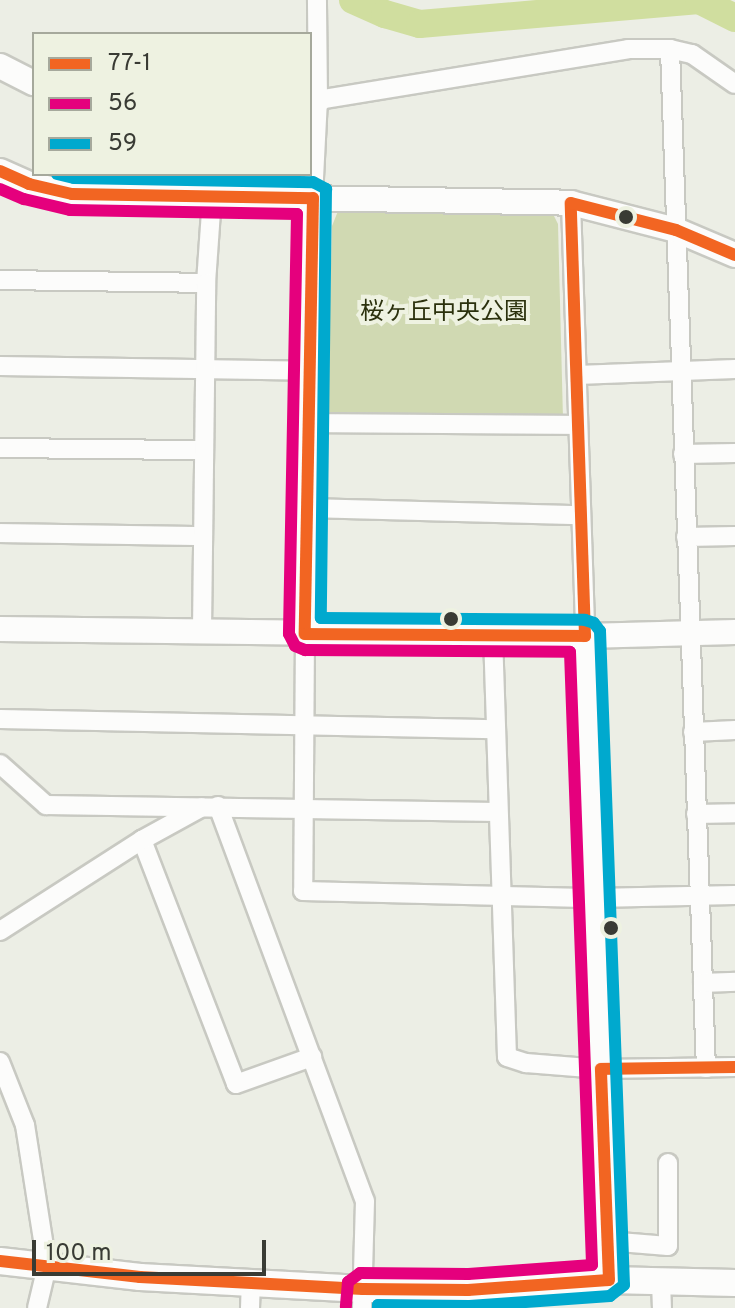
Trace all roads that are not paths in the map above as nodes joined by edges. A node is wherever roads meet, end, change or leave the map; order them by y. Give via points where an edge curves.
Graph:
1 (317, 1) edge
2 (670, 49) junction
3 (0, 66) edge
4 (32, 82) edge
5 (735, 84) edge
6 (314, 101) edge
7 (0, 171) edge
8 (212, 198) junction
9 (313, 198) junction
10 (571, 203) junction
11 (676, 230) junction
12 (735, 255) edge
13 (0, 280) edge
14 (206, 283) junction
15 (0, 366) edge
16 (204, 367) junction
17 (735, 369) edge
18 (310, 371) junction
19 (681, 371) junction
20 (577, 375) junction
21 (309, 423) junction
22 (578, 425) junction
23 (0, 448) edge
24 (203, 450) junction
25 (735, 453) edge
26 (683, 454) junction
27 (307, 508) junction
28 (581, 515) junction
29 (0, 533) edge
30 (202, 536) junction
31 (735, 536) edge
32 (686, 537) junction
33 (0, 629) edge
34 (202, 630) junction
35 (735, 632) edge
36 (689, 633) junction
37 (305, 634) junction
38 (493, 635) junction
39 (585, 636) junction
40 (0, 719) edge
41 (305, 726) junction
42 (495, 729) junction
43 (735, 730) edge
44 (693, 732) junction
45 (0, 764) edge
46 (211, 806) junction
47 (303, 807) junction
48 (497, 812) junction
49 (735, 813) edge
50 (696, 814) junction
51 (142, 840) junction
52 (499, 895) junction
53 (735, 895) edge
54 (699, 896) junction
55 (595, 898) junction
56 (0, 931) edge
57 (735, 982) edge
58 (703, 983) junction
59 (312, 1057) junction
60 (0, 1062) edge
61 (735, 1067) edge
62 (706, 1068) junction
63 (601, 1069) junction
64 (668, 1163) dead end
65 (607, 1241) junction
66 (0, 1261) edge
67 (47, 1266) junction
68 (735, 1269) edge
69 (609, 1280) junction
70 (661, 1281) junction
71 (734, 1283) edge
72 (250, 1296) edge
73 (362, 1298) edge
74 (37, 1308) edge
75 (662, 1308) edge

1 - 6 street
2 - 5 street via 692,54
2 - 6 street via 628,49
2 - 11 street
3 - 4 street
6 - 9 street
7 - 8 street via 72,194
8 - 9 street
8 - 14 street
9 - 10 street
9 - 18 street
10 - 11 street
10 - 20 street
11 - 12 street
11 - 19 street
13 - 14 street
14 - 16 street
15 - 16 street
16 - 18 street
16 - 24 street
17 - 19 street
18 - 21 street
19 - 20 street
19 - 26 street
20 - 22 street
21 - 22 street
21 - 27 street
22 - 28 street
23 - 24 street
24 - 30 street
25 - 26 street
26 - 32 street
27 - 28 street
27 - 37 street
28 - 39 street
29 - 30 street
30 - 34 street
31 - 32 street
32 - 36 street
33 - 34 street
34 - 37 street
35 - 36 street
36 - 39 street
36 - 44 street
37 - 38 street
37 - 41 street
38 - 39 street
38 - 42 street
39 - 55 street
40 - 41 street
41 - 42 street
41 - 47 street
42 - 48 street
43 - 44 street
44 - 50 street
45 - 46 street via 46,805
46 - 47 street
46 - 51 street
46 - 59 street
47 - 48 street
47 - 52 street via 303,891
48 - 52 street
49 - 50 street
50 - 54 street
51 - 56 street
51 - 59 street via 236,1084
52 - 55 street
52 - 63 street via 507,1057
53 - 54 street
54 - 55 street
54 - 58 street
55 - 63 street
57 - 58 street
58 - 62 street
59 - 73 street via 365,1201
60 - 67 street via 25,1125
61 - 62 street
62 - 63 street
63 - 65 street
64 - 65 street via 668,1246
65 - 69 street
66 - 67 main road
67 - 72 main road
67 - 74 street
68 - 71 street
69 - 70 main road
69 - 73 main road
70 - 71 main road
70 - 75 street
72 - 73 main road

